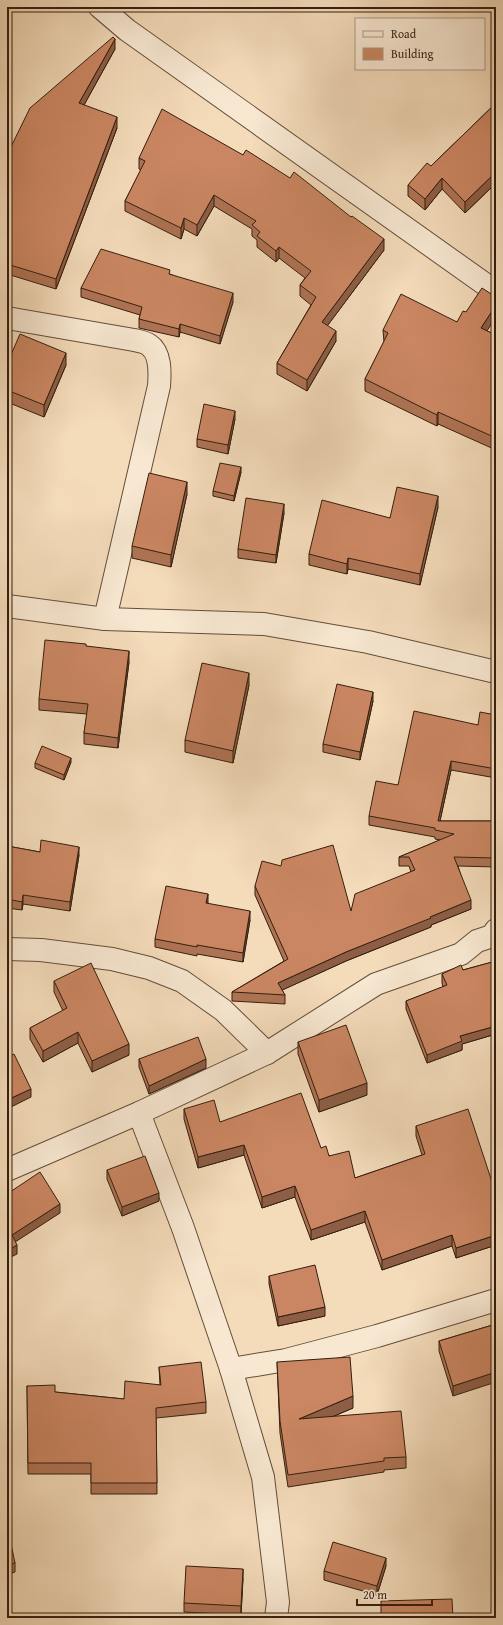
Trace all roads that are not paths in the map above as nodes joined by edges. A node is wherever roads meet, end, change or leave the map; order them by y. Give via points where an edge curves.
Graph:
1 (100, 7) edge
2 (496, 292) edge
3 (7, 318) edge
4 (7, 606) edge
5 (105, 619) junction
6 (496, 672) edge
7 (496, 930) edge
8 (7, 949) edge
9 (267, 1053) junction
10 (139, 1113) junction
11 (7, 1170) edge
12 (496, 1300) edge
13 (231, 1369) junction
14 (276, 1618) edge

1 - 2 street via 127,30
3 - 5 street via 144,343 156,354 161,368
4 - 5 street
5 - 6 street via 264,624 368,642
7 - 9 street via 492,936 477,941 461,954 376,984
8 - 9 street via 41,950 112,959 149,968 182,981 223,1010
9 - 10 street
10 - 11 street
10 - 13 street via 184,1228
12 - 13 street via 286,1360
13 - 14 street via 263,1477 278,1602

